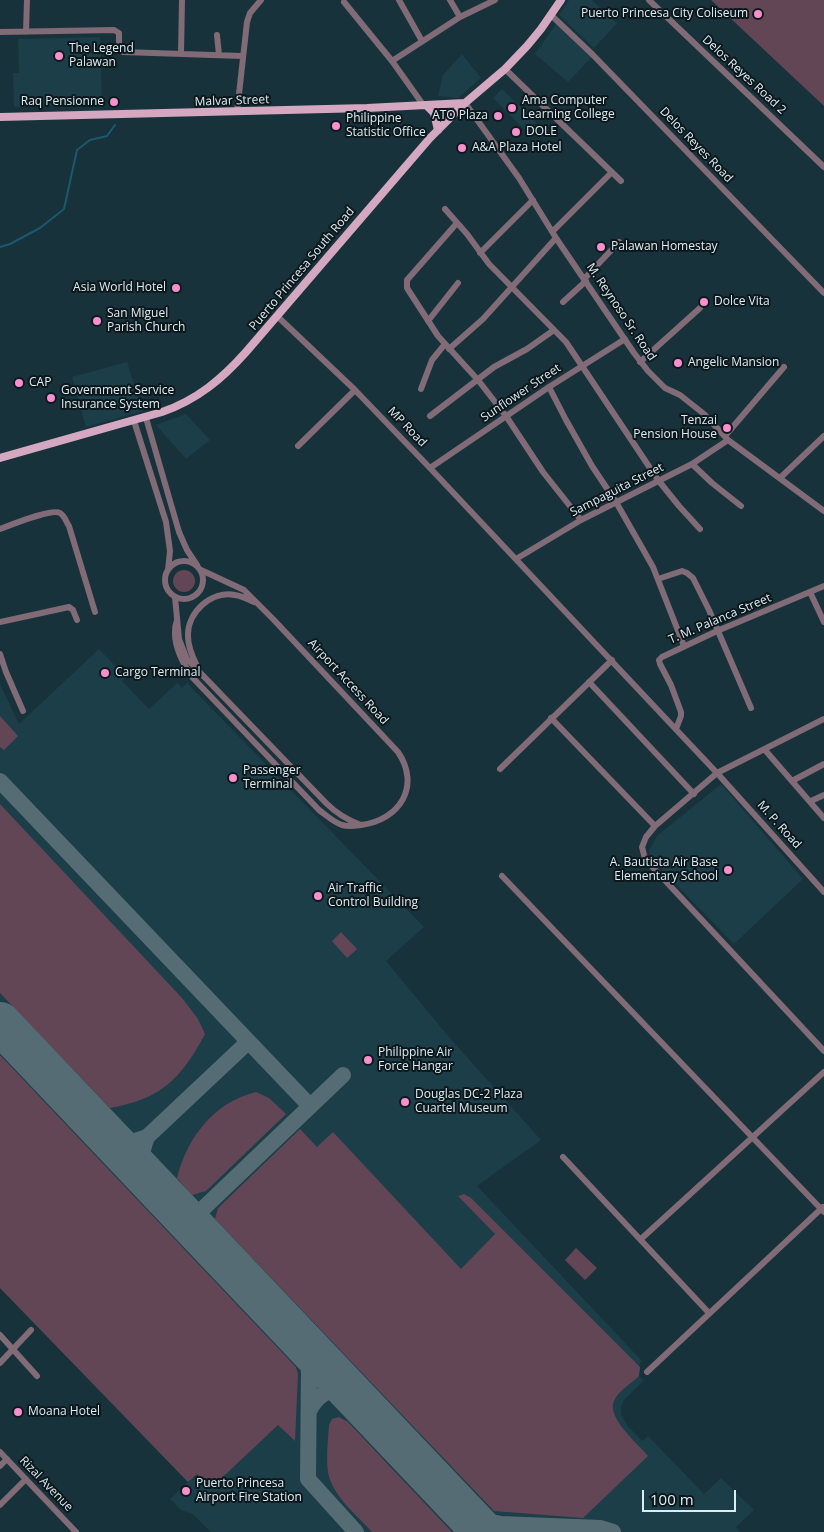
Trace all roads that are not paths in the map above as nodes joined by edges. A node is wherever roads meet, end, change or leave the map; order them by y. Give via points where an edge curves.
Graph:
1 (27, 0) edge
2 (182, 0) edge
3 (261, 0) edge
4 (399, 0) edge
5 (450, 0) edge
6 (495, 0) edge
7 (561, 0) edge
8 (649, 0) edge
9 (344, 2) dead end
10 (551, 15) junction
11 (460, 17) junction
12 (0, 32) edge
13 (26, 32) junction
14 (217, 35) dead end
15 (422, 41) junction
16 (181, 53) junction
17 (219, 55) junction
18 (242, 56) junction
19 (392, 61) junction
20 (505, 68) junction
21 (465, 103) junction
22 (426, 106) junction
23 (237, 112) junction
24 (0, 117) edge
25 (438, 130) junction
26 (824, 167) edge
27 (612, 172) junction
28 (621, 181) dead end
29 (533, 200) junction
30 (445, 209) dead end
31 (457, 223) junction
32 (554, 235) junction
33 (618, 242) dead end
34 (480, 253) junction
35 (586, 279) junction
36 (458, 283) dead end
37 (510, 287) junction
38 (824, 293) edge
39 (563, 302) dead end
40 (700, 308) dead end
41 (277, 316) junction
42 (428, 320) junction
43 (554, 330) junction
44 (625, 339) junction
45 (447, 347) junction
46 (640, 362) junction
47 (582, 365) junction
48 (784, 367) dead end
49 (478, 380) junction
50 (549, 386) junction
51 (421, 389) dead end
52 (355, 390) junction
53 (430, 416) dead end
54 (506, 416) junction
55 (146, 418) junction
56 (134, 422) junction
57 (824, 436) edge
58 (727, 438) junction
59 (298, 446) dead end
60 (0, 458) edge
61 (692, 464) junction
62 (430, 468) junction
63 (780, 478) junction
64 (658, 480) junction
65 (616, 502) junction
66 (741, 506) dead end
67 (824, 511) edge
68 (581, 520) junction
69 (0, 528) edge
70 (700, 529) dead end
71 (516, 559) junction
72 (199, 568) junction
73 (168, 570) junction
74 (658, 579) junction
75 (824, 586) edge
76 (810, 592) junction
77 (175, 597) junction
78 (258, 603) junction
79 (95, 612) dead end
80 (77, 620) dead end
81 (177, 620) junction
82 (0, 622) edge
83 (824, 622) edge
84 (717, 630) junction
85 (684, 646) junction
86 (0, 654) edge
87 (612, 660) junction
88 (198, 670) junction
89 (590, 682) junction
90 (751, 708) dead end
91 (23, 710) dead end
92 (551, 718) junction
93 (824, 720) edge
94 (676, 729) junction
95 (765, 750) junction
96 (824, 764) edge
97 (500, 769) dead end
98 (717, 773) junction
99 (792, 781) junction
100 (694, 794) junction
101 (824, 795) edge
102 (810, 802) junction
103 (824, 818) edge
104 (363, 825) junction
105 (655, 826) junction
106 (502, 876) dead end
107 (824, 892) edge
108 (824, 1051) edge
109 (824, 1072) edge
110 (753, 1136) junction
111 (563, 1157) dead end
112 (823, 1209) edge
113 (641, 1239) junction
114 (709, 1313) junction
115 (31, 1330) dead end
116 (0, 1336) edge
117 (13, 1350) junction
118 (0, 1363) edge
119 (647, 1372) dead end
120 (37, 1376) dead end
121 (0, 1452) edge
122 (7, 1460) junction
123 (0, 1466) edge
124 (26, 1479) junction
125 (0, 1505) edge
126 (76, 1532) edge

1 - 13 street
2 - 16 street
3 - 18 street via 250,13
4 - 15 street
5 - 11 street
6 - 11 street
7 - 10 main road, Puerto Princesa South Road
8 - 26 street, Delos Reyes Road 2
9 - 19 street
10 - 20 main road, Puerto Princesa South Road
10 - 38 street, Delos Reyes Road
11 - 15 street
12 - 13 street
13 - 16 street via 114,30 119,33 119,49 123,52
14 - 17 street
15 - 19 street
16 - 17 street
17 - 18 street
18 - 23 street
19 - 22 street
20 - 21 main road, Puerto Princesa South Road
20 - 27 street
21 - 22 main road, Malvar Street
21 - 25 main road, Puerto Princesa South Road
21 - 29 street, M. Reynoso Sr. Road
22 - 23 main road, Malvar Street
22 - 25 main road via 436,118
23 - 24 main road, Malvar Street
25 - 41 main road, Puerto Princesa South Road
27 - 28 street
27 - 32 street
29 - 32 street, M. Reynoso Sr. Road
29 - 34 street
30 - 31 street
31 - 34 street
31 - 42 street via 406,281 407,288
32 - 35 street, M. Reynoso Sr. Road
32 - 37 street
33 - 35 street
34 - 37 street
35 - 39 street
35 - 44 street, M. Reynoso Sr. Road
36 - 42 street
37 - 43 street
37 - 45 street via 483,319
40 - 46 street
41 - 52 street, MP Road
41 - 55 main road, Puerto Princesa South Road via 209,388 186,403
42 - 45 street
43 - 47 street
43 - 49 street
44 - 46 street, M. Reynoso Sr. Road
44 - 47 street, Sunflower Street
45 - 49 street
45 - 51 street via 432,360
46 - 58 street, M. Reynoso Sr. Road via 665,388 704,414
47 - 50 street, Sunflower Street
47 - 64 street
48 - 58 street, Sampaguita Street
49 - 53 street
49 - 54 street
50 - 54 street, Sunflower Street
50 - 65 street via 592,466
52 - 59 street
52 - 62 street, MP Road
54 - 62 street, Sunflower Street
54 - 68 street via 543,472
55 - 56 main road, Puerto Princesa South Road
55 - 72 street via 180,532
56 - 60 main road, Puerto Princesa South Road
56 - 73 street via 166,522 170,551
57 - 63 street
58 - 61 street, Sampaguita Street
58 - 63 street, M. Reynoso Sr. Road
61 - 64 street, Sampaguita Street
61 - 66 street
62 - 71 street, MP Road
63 - 67 street, M. Reynoso Sr. Road
64 - 65 street, Sampaguita Street
64 - 70 street
65 - 68 street, Sampaguita Street
65 - 74 street
68 - 71 street, Sampaguita Street
69 - 79 street via 48,513 62,514 69,526
71 - 87 street, MP Road
72 - 73 street via 186,561 175,563
72 - 77 street via 204,581 200,592 191,599
72 - 78 street, Airport Access Road via 244,590
73 - 77 street via 166,585
74 - 84 street via 682,571 693,578
74 - 85 street
75 - 76 street, T. M. Palanca Street
76 - 83 street
76 - 84 street, T. M. Palanca Street
77 - 81 street, Airport Access Road
78 - 88 street via 235,595 221,595 196,611 187,634
78 - 104 street, Airport Access Road via 403,759 408,779 401,804 383,820
80 - 82 street via 69,607
81 - 88 street, Airport Access Road via 185,654
81 - 104 street, Airport Access Road via 173,632 180,654 187,670 206,693 319,810 340,824
84 - 85 street, T. M. Palanca Street
84 - 90 street
85 - 94 street, T. M. Palanca Street via 660,660 681,712
86 - 91 street
87 - 89 street
87 - 94 street, M. P. Road
88 - 104 street, Airport Access Road via 326,803 339,815
89 - 92 street
89 - 100 street
92 - 97 street
92 - 105 street
93 - 95 street
94 - 98 street, M. P. Road
95 - 98 street
95 - 99 street
96 - 99 street
98 - 100 street
98 - 107 street, M. P. Road
99 - 102 street
100 - 105 street
101 - 102 street
102 - 103 street
105 - 108 street via 642,847 645,859
106 - 110 street
109 - 110 street
110 - 112 street
110 - 113 street
111 - 113 street
112 - 114 street
113 - 114 street
114 - 119 street
115 - 117 street
116 - 117 street
117 - 118 street
117 - 120 street
121 - 122 street, Rizal Avenue
122 - 123 street
122 - 124 street, Rizal Avenue
124 - 125 street
124 - 126 street, Rizal Avenue

